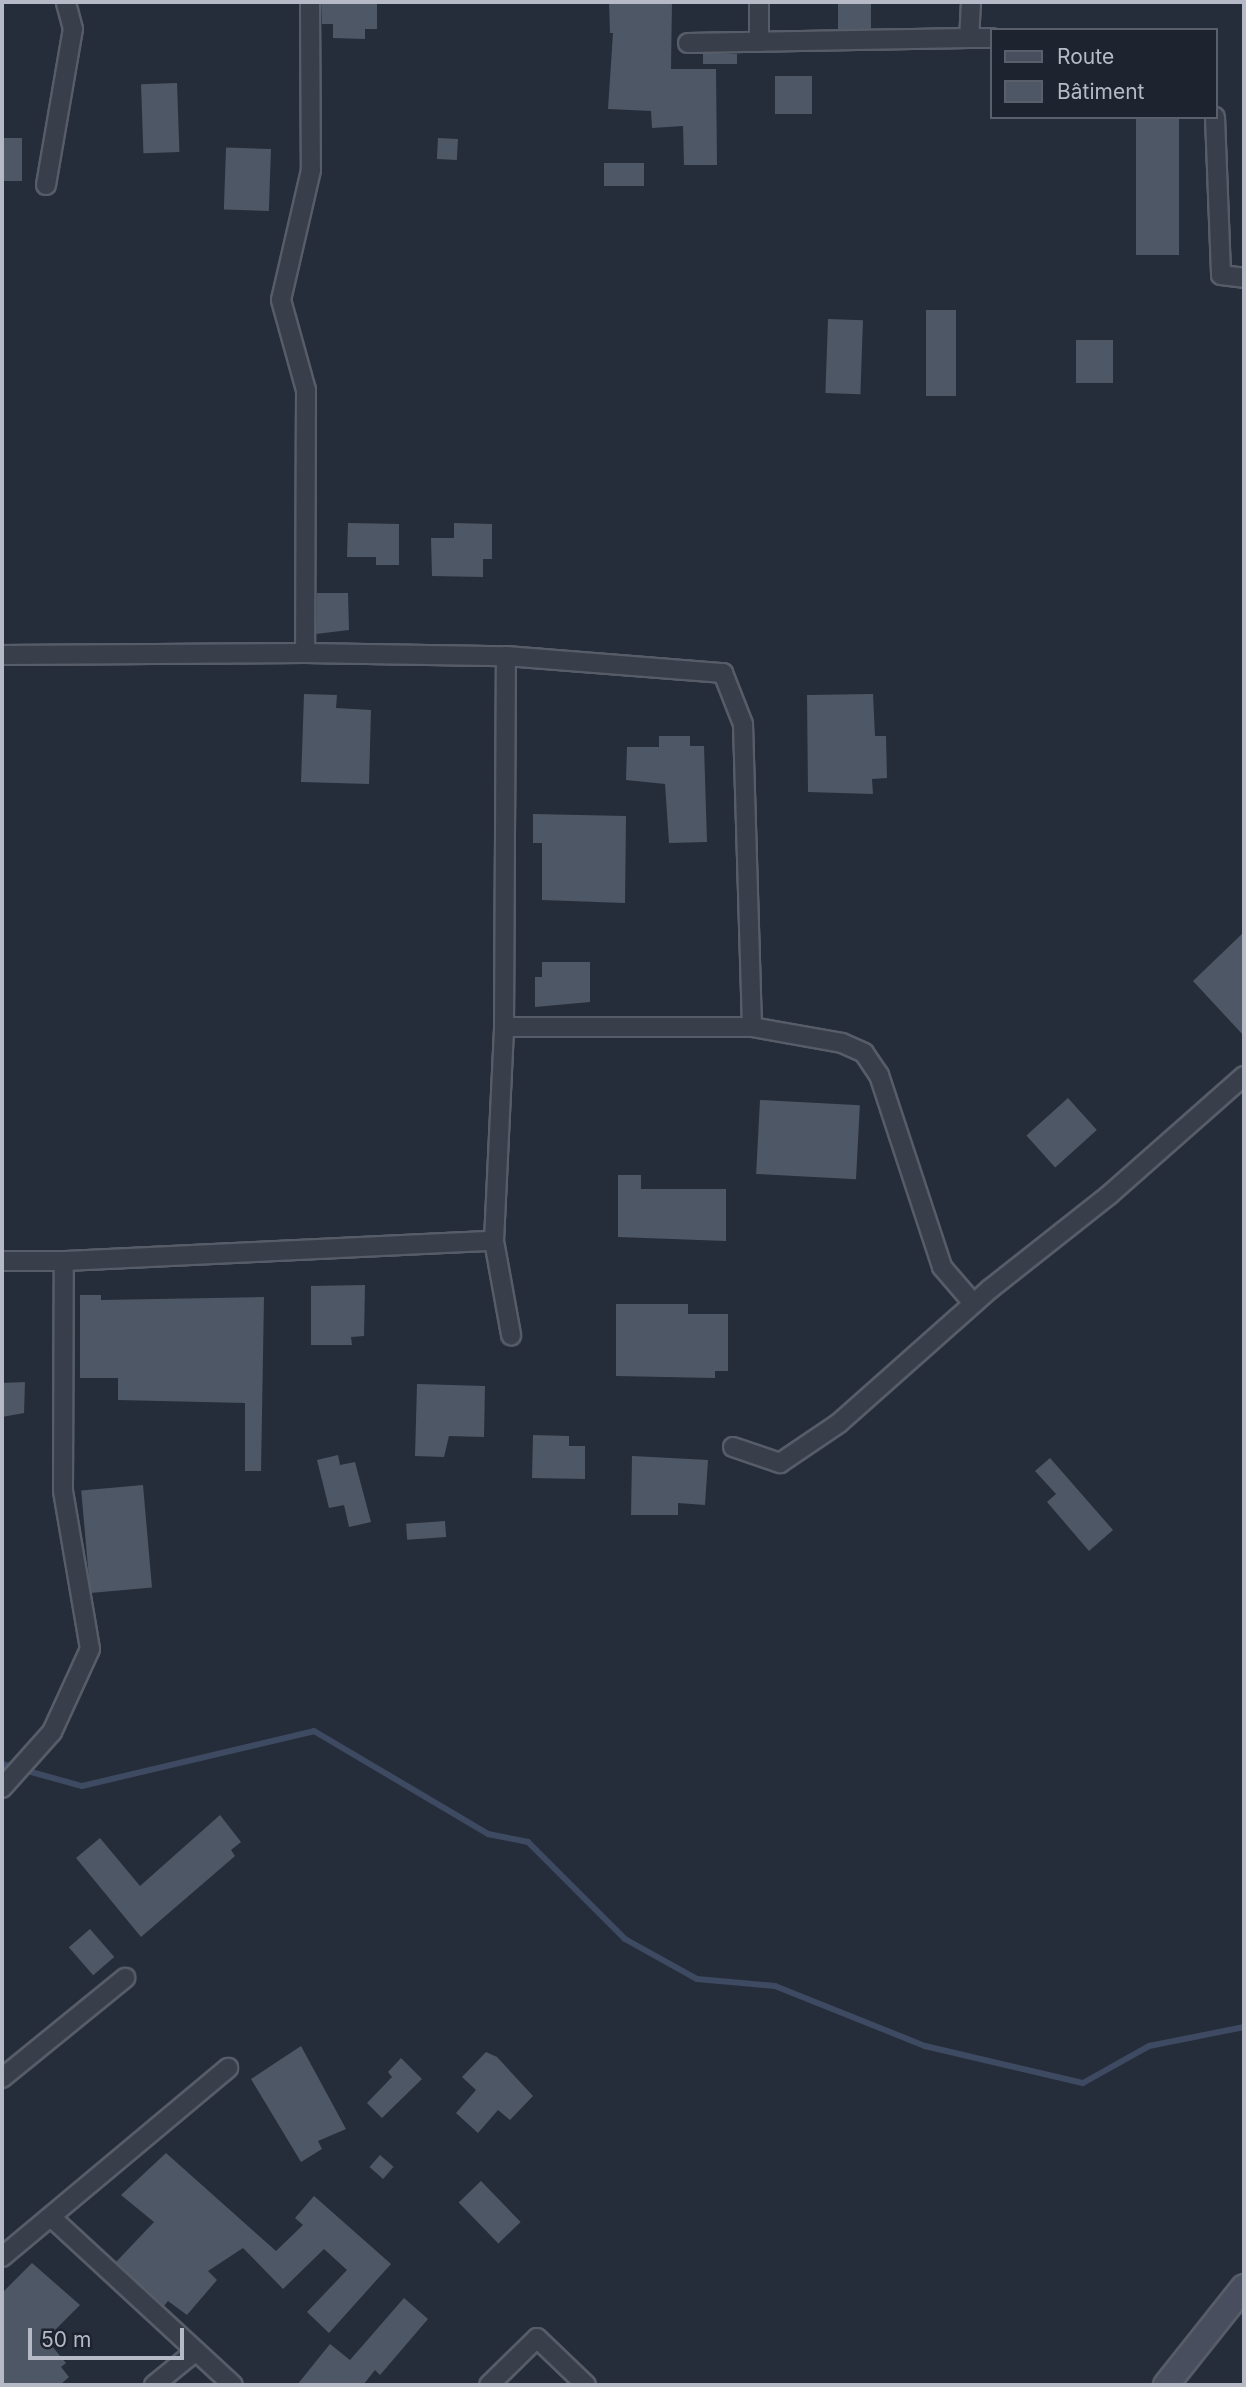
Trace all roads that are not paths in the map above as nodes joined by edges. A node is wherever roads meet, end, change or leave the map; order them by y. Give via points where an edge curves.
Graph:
1 (66, 2) edge
2 (310, 2) edge
3 (759, 2) edge
4 (971, 2) edge
5 (969, 38) junction
6 (990, 38) edge
7 (759, 42) junction
8 (688, 43) dead end
9 (1215, 119) edge
10 (46, 185) dead end
11 (1244, 278) edge
12 (305, 653) junction
13 (2, 655) edge
14 (506, 656) junction
15 (504, 1027) junction
16 (752, 1027) junction
17 (1244, 1076) edge
18 (494, 1241) junction
19 (2, 1261) edge
20 (64, 1262) junction
21 (974, 1303) junction
22 (511, 1335) dead end
23 (733, 1447) dead end
24 (2, 1788) edge
25 (125, 1978) dead end
26 (228, 2068) dead end
27 (2, 2078) edge
28 (52, 2218) junction
29 (2, 2258) edge
30 (1244, 2287) edge
31 (196, 2351) junction
32 (154, 2385) edge
33 (233, 2385) edge
34 (489, 2385) edge
35 (586, 2385) edge
36 (1166, 2385) edge

1 - 10 street via 73,29
2 - 12 street via 311,170 281,300 306,390
3 - 7 street
4 - 5 street
5 - 6 street
5 - 7 street
7 - 8 street
9 - 11 street via 1221,275
12 - 13 street
12 - 14 street
14 - 15 street
14 - 16 street via 723,673 743,724
15 - 16 street
15 - 18 street
16 - 21 street via 842,1043 864,1053 879,1075 942,1267
17 - 21 street via 1109,1195
18 - 20 street
18 - 22 street
19 - 20 street
20 - 24 street via 63,1491 90,1649 52,1732
21 - 23 street via 839,1423 780,1463
25 - 27 street
26 - 28 street
28 - 29 street
28 - 31 street
30 - 36 main road
31 - 32 street
31 - 33 street
34 - 35 street via 537,2338

